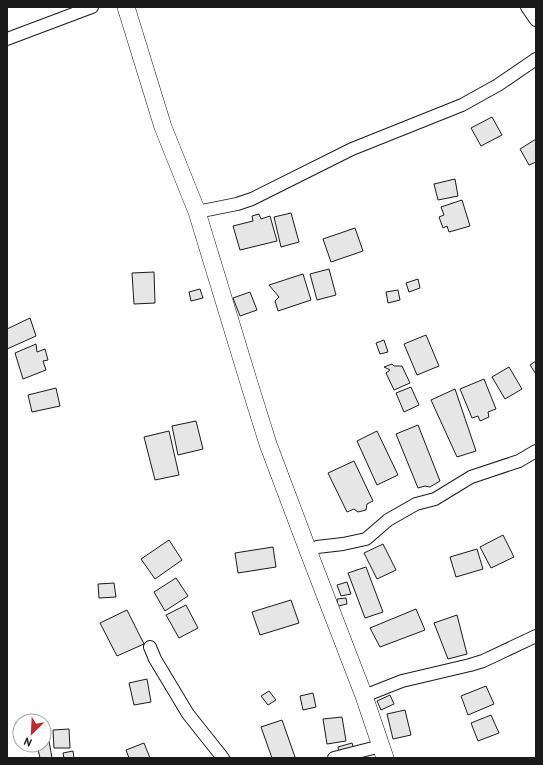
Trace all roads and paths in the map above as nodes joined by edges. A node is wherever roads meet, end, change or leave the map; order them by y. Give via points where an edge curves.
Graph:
1 (92, 7) edge
2 (126, 7) edge
3 (527, 7) edge
4 (536, 20) edge
5 (7, 39) edge
6 (536, 59) edge
7 (198, 212) junction
8 (536, 451) edge
9 (308, 553) junction
10 (536, 636) edge
11 (150, 647) dead end
12 (364, 696) junction
13 (383, 752) edge
14 (223, 758) edge
15 (334, 758) edge

1 - 5 street
2 - 7 street via 163,127
3 - 4 street
6 - 7 street via 498,85 462,105 352,149 252,199
7 - 9 street via 248,384
8 - 9 street via 519,461 471,477 435,499 416,504 388,520 366,539 317,547
9 - 12 street
10 - 12 street via 483,661 402,681
11 - 14 street via 188,714
12 - 13 street
13 - 15 street

